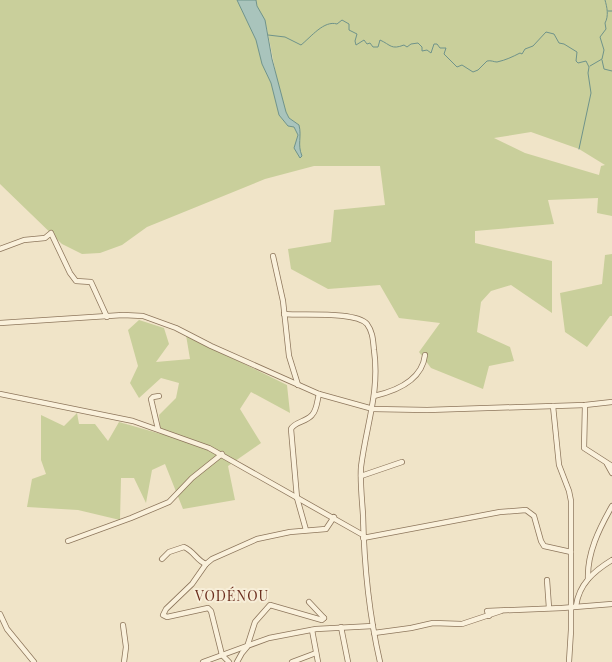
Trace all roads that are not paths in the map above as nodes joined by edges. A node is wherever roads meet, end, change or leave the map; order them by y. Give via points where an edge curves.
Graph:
1 (0, 249) edge
2 (273, 256) dead end
3 (284, 314) junction
4 (107, 317) junction
5 (0, 323) edge
6 (426, 355) dead end
7 (298, 385) junction
8 (0, 394) edge
9 (319, 394) junction
10 (159, 396) dead end
11 (374, 396) junction
12 (612, 402) edge
13 (553, 406) junction
14 (585, 406) junction
15 (373, 409) junction
16 (158, 429) junction
17 (222, 454) junction
18 (402, 462) dead end
19 (610, 465) edge
20 (612, 473) edge
21 (361, 476) junction
22 (297, 498) junction
23 (612, 506) edge
24 (334, 517) junction
25 (306, 530) junction
26 (363, 537) junction
27 (68, 541) dead end
28 (571, 552) junction
29 (162, 559) dead end
30 (612, 560) edge
31 (206, 564) junction
32 (588, 579) junction
33 (547, 580) dead end
34 (309, 602) dead end
35 (612, 604) edge
36 (576, 606) junction
37 (570, 607) junction
38 (549, 608) junction
39 (0, 614) edge
40 (322, 620) junction
41 (123, 625) dead end
42 (373, 626) junction
43 (341, 627) junction
44 (314, 629) junction
45 (374, 633) junction
46 (247, 647) junction
47 (316, 653) junction
48 (222, 655) junction
49 (34, 662) edge
50 (124, 662) edge
51 (203, 662) edge
52 (229, 662) edge
53 (237, 662) edge
54 (292, 662) edge
55 (318, 662) edge
56 (348, 662) edge
57 (380, 662) edge
58 (569, 662) edge

1 - 4 street via 24,240 45,238 51,233 70,273 76,281 91,282
2 - 3 street
3 - 7 street via 289,356
3 - 11 street via 351,316 366,324 373,338 376,366
4 - 5 street
4 - 7 street via 135,315 156,320
6 - 11 street via 422,368 407,383 388,393
7 - 9 street
8 - 16 street via 62,408 110,415
9 - 15 street
9 - 22 street via 311,417 291,429
10 - 16 street via 151,399
11 - 15 street
12 - 14 street
13 - 14 street
13 - 15 street
13 - 28 street via 559,465 570,494
14 - 19 street via 584,448
15 - 21 street
16 - 17 street
17 - 22 street
17 - 27 street via 192,478 169,502
18 - 21 street
19 - 20 street
21 - 26 street
22 - 24 street
22 - 25 street
23 - 32 street via 589,557
24 - 25 street via 326,529
24 - 26 street
25 - 31 street via 257,539
26 - 28 street via 500,512 526,510 534,516 544,546
26 - 42 street
28 - 37 street
29 - 31 street via 168,552 184,547
30 - 32 street
31 - 48 street via 192,584 163,615 167,617 208,608
32 - 36 street via 577,595
33 - 38 street
34 - 40 street via 324,618
35 - 36 street
36 - 37 street
37 - 38 street
37 - 58 street
38 - 45 street via 500,611 462,624 432,623
39 - 49 street via 8,630
40 - 44 street
40 - 46 street via 270,605 255,622
41 - 50 street via 126,646
42 - 43 street
42 - 45 street
43 - 44 street
43 - 56 street
44 - 46 street via 266,639
44 - 47 street
45 - 57 street
46 - 48 street
46 - 53 street
47 - 54 street
47 - 55 street
48 - 51 street
48 - 52 street

